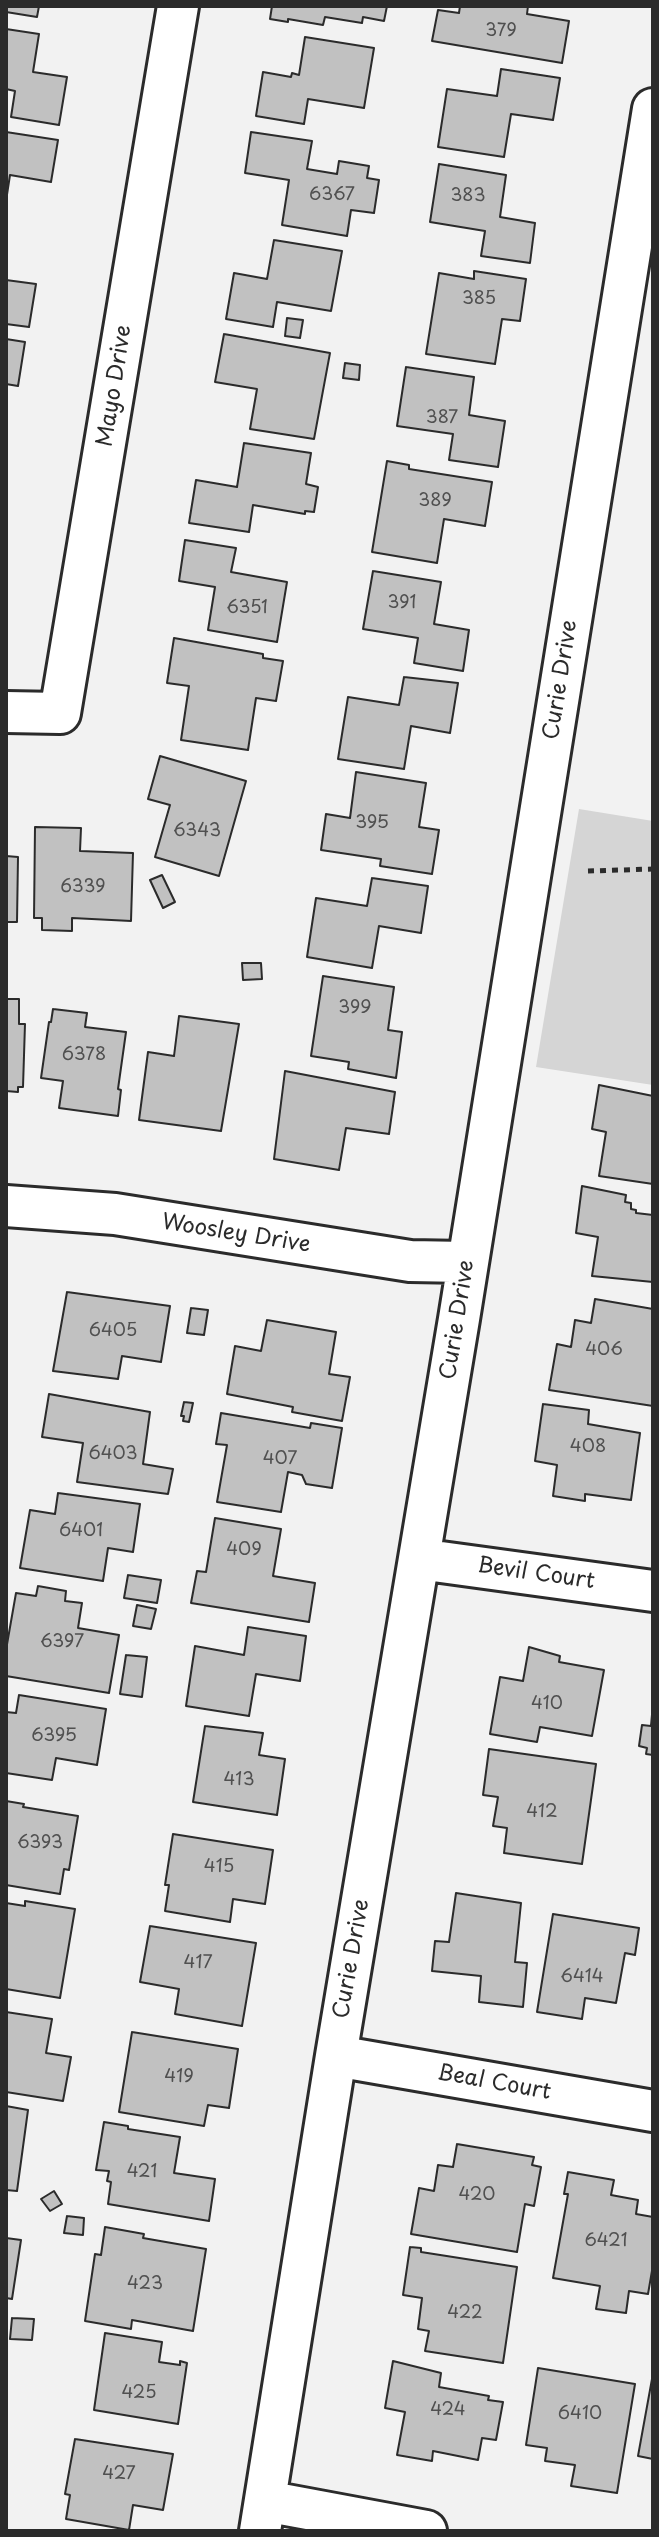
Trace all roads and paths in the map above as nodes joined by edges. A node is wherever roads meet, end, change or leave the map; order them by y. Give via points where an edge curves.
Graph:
1 (178, 6) edge
2 (653, 109) edge
3 (6, 712) edge
4 (653, 869) edge
5 (588, 871) dead end
6 (6, 1206) edge
7 (466, 1262) junction
8 (419, 1559) junction
9 (653, 1591) edge
10 (336, 2056) junction
11 (653, 2111) edge
12 (262, 2516) edge
13 (426, 2531) edge

1 - 3 street, Mayo Drive via 60,713
2 - 7 street, Curie Drive
4 - 5 path
6 - 7 street, Woosley Drive via 115,1214 410,1261
7 - 8 street, Curie Drive
8 - 9 street, Bevil Court
8 - 10 street, Curie Drive
10 - 11 street, Beal Court
10 - 12 street, Curie Drive
12 - 13 street

